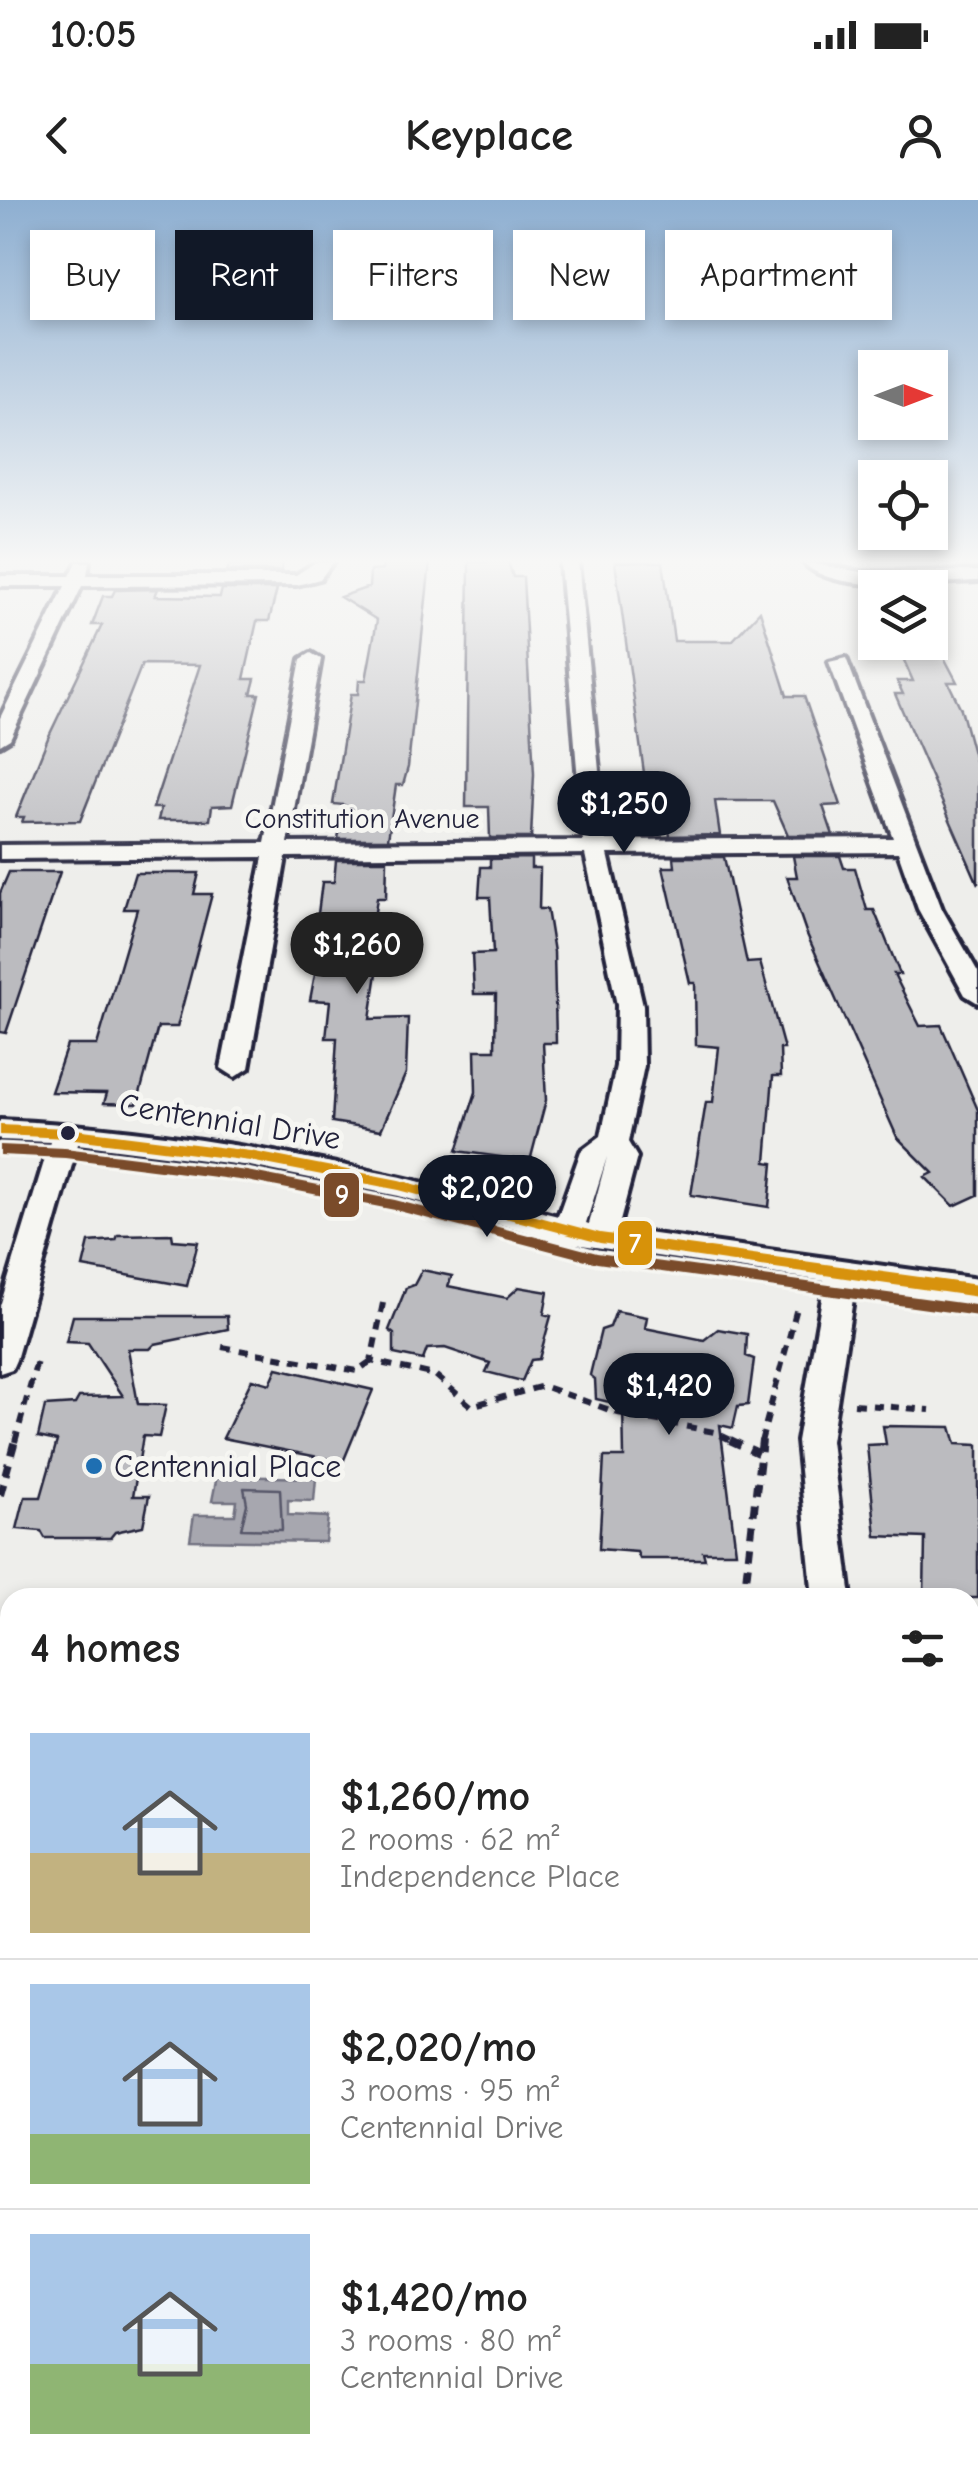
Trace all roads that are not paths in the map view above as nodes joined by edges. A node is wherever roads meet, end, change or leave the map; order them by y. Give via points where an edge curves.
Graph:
1 (26, 668) edge
2 (309, 668) edge
3 (579, 668) edge
4 (841, 668) edge
5 (10, 696) edge
6 (0, 739) edge
7 (904, 844) junction
8 (595, 846) junction
9 (276, 848) junction
10 (0, 852) edge
11 (978, 994) edge
12 (235, 1068) dead end
13 (0, 1130) edge
14 (66, 1133) junction
15 (614, 1142) junction
16 (568, 1232) junction
17 (600, 1238) junction
18 (842, 1271) junction
19 (978, 1292) edge
20 (0, 1360) edge
21 (831, 1588) edge

1 - 5 street
2 - 9 street
3 - 8 street
4 - 7 street
5 - 6 street
7 - 8 street, Constitution Avenue
7 - 11 street via 930,909
8 - 9 street, Constitution Avenue
8 - 15 street via 630,1005 630,1066
9 - 10 street, Constitution Avenue
9 - 12 street
13 - 14 street, Centennial Drive
14 - 16 street, Centennial Drive via 306,1166
14 - 20 street
15 - 16 street via 594,1151
15 - 17 street via 623,1157
16 - 17 street, Centennial Drive
17 - 18 street, Centennial Drive
18 - 19 street, Centennial Drive
18 - 21 street via 814,1442

